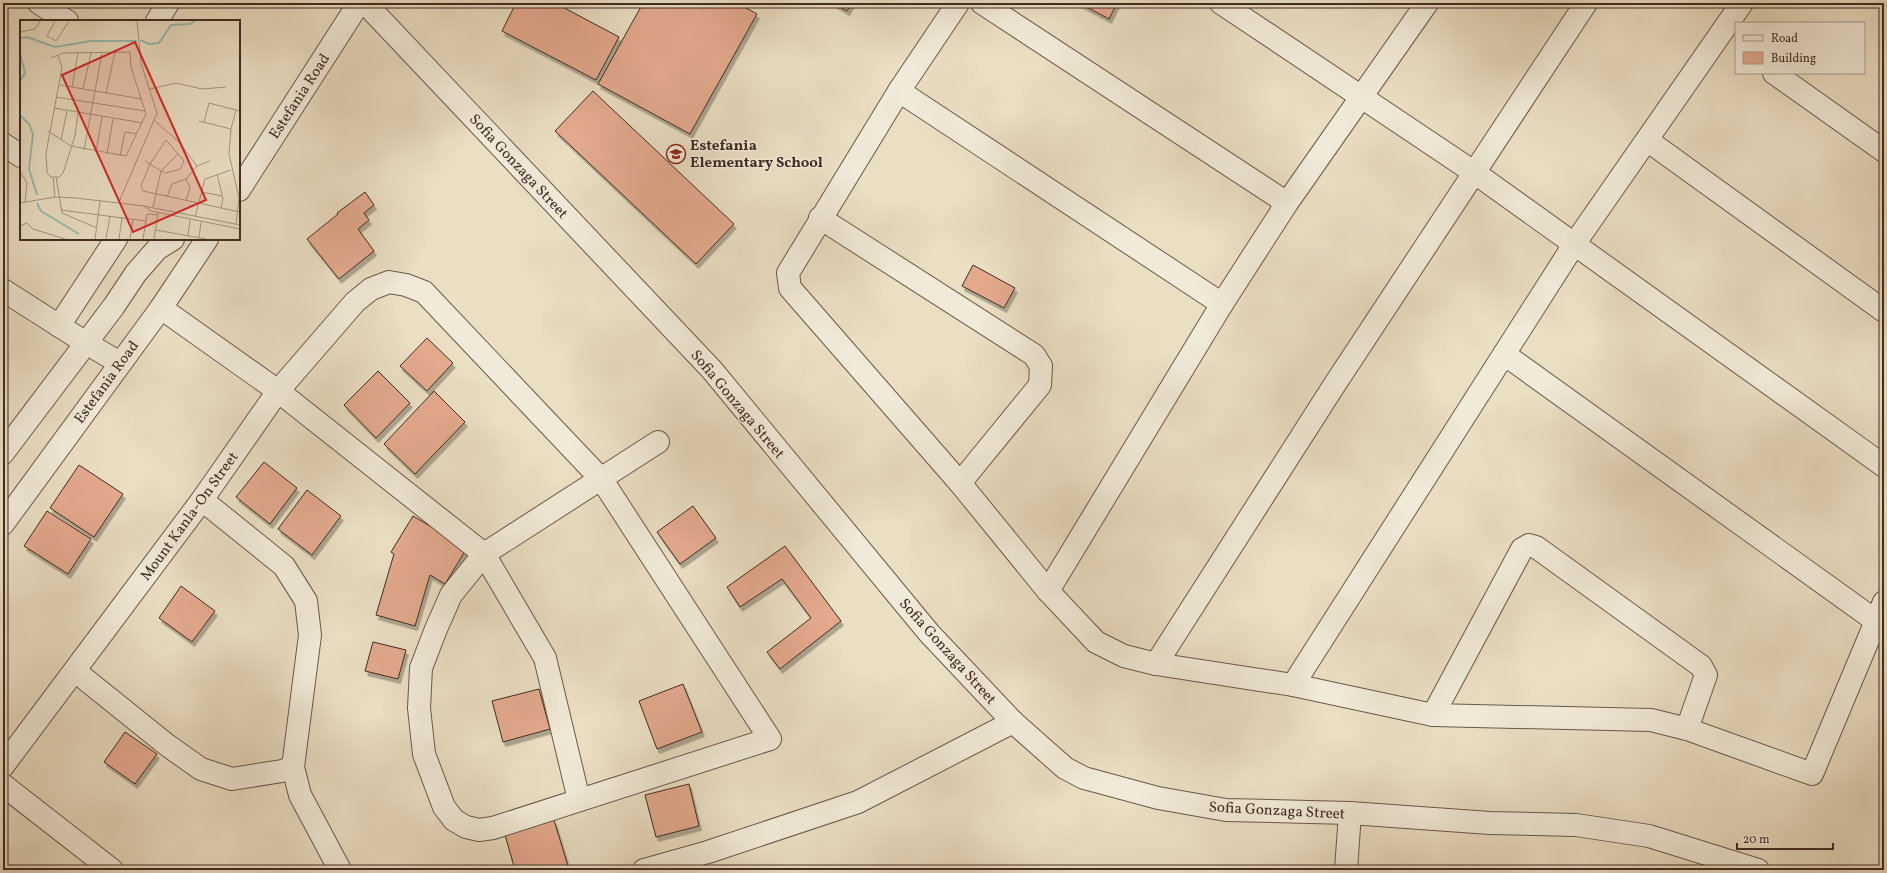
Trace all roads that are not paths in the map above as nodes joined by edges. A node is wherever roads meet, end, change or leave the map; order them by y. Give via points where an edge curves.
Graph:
1 (39, 3) edge
2 (168, 3) edge
3 (359, 3) edge
4 (365, 3) edge
5 (958, 3) edge
6 (982, 3) edge
7 (1221, 3) edge
8 (1427, 3) edge
9 (1586, 3) edge
10 (1742, 3) edge
11 (65, 20) edge
12 (157, 20) edge
13 (1728, 40) edge
14 (1775, 74) edge
15 (899, 91) junction
16 (1362, 96) junction
17 (1647, 140) junction
18 (3, 144) edge
19 (1884, 150) edge
20 (20, 155) edge
21 (1475, 173) junction
22 (240, 188) edge
23 (1287, 203) junction
24 (820, 218) junction
25 (115, 240) edge
26 (171, 240) edge
27 (206, 240) edge
28 (1575, 243) junction
29 (3, 290) edge
30 (1222, 304) junction
31 (162, 308) junction
32 (1884, 311) edge
33 (59, 326) junction
34 (86, 343) junction
35 (1504, 354) junction
36 (120, 363) junction
37 (278, 391) junction
38 (658, 442) dead end
39 (3, 453) edge
40 (1884, 466) edge
41 (602, 480) junction
42 (960, 483) junction
43 (202, 500) junction
44 (3, 524) edge
45 (484, 554) junction
46 (1048, 591) junction
47 (1880, 612) edge
48 (1156, 664) junction
49 (75, 671) junction
50 (1293, 685) junction
51 (1433, 715) junction
52 (1013, 722) junction
53 (1687, 729) junction
54 (3, 766) edge
55 (293, 766) junction
56 (3, 786) edge
57 (580, 800) junction
58 (1350, 813) junction
59 (102, 867) edge
60 (340, 870) edge
61 (644, 870) edge
62 (1346, 870) edge
63 (1758, 870) edge

1 - 11 street
2 - 12 street
3 - 22 street, Estefania Road
4 - 52 street, Sofia Gonzaga Street via 712,370 929,633
5 - 15 street
6 - 23 street
7 - 16 street
8 - 16 street
9 - 21 street
10 - 13 street
13 - 17 street
14 - 19 street
15 - 24 street
15 - 30 street
16 - 21 street
16 - 23 street
17 - 28 street
17 - 32 street
18 - 20 street
21 - 28 street
21 - 48 street via 1330,390
23 - 30 street
24 - 42 street via 788,273 790,288
24 - 42 street via 1034,355 1041,366 1040,385
25 - 33 street
26 - 34 street via 157,249 136,273
27 - 31 street, Estefania Road
28 - 35 street
28 - 40 street
29 - 33 street
30 - 46 street
31 - 36 street, Estefania Road
31 - 37 street
33 - 34 street
34 - 36 street
34 - 39 street
35 - 47 street
35 - 50 street
36 - 44 street, Estefania Road
37 - 41 street, Mount Kanla-On Street via 355,302 371,289 389,282 406,285 424,292
37 - 43 street, Mount Kanla-On Street
37 - 45 street
38 - 41 street
41 - 45 street
41 - 57 street via 770,740
42 - 46 street
43 - 49 street, Mount Kanla-On Street
43 - 55 street via 284,566 306,601 310,635
45 - 57 street via 545,658
45 - 57 street via 451,595 421,668 420,708 424,754 444,807 454,820 466,827 479,830
46 - 48 street via 1096,642 1124,656
47 - 53 street via 1812,774
48 - 50 street
49 - 54 street, Mount Kanla-On Street
49 - 55 street via 201,769 232,779 282,771
50 - 51 street
51 - 53 street via 1651,720
51 - 53 street via 1522,548 1529,545 1536,547 1701,666 1706,675
52 - 58 street, Sofia Gonzaga Street via 1065,768 1084,778 1158,798 1226,810
52 - 61 street via 858,802 708,852
55 - 60 street via 300,796
56 - 59 street
58 - 62 street
58 - 63 street, Sofia Gonzaga Street via 1490,823 1576,825 1649,836

